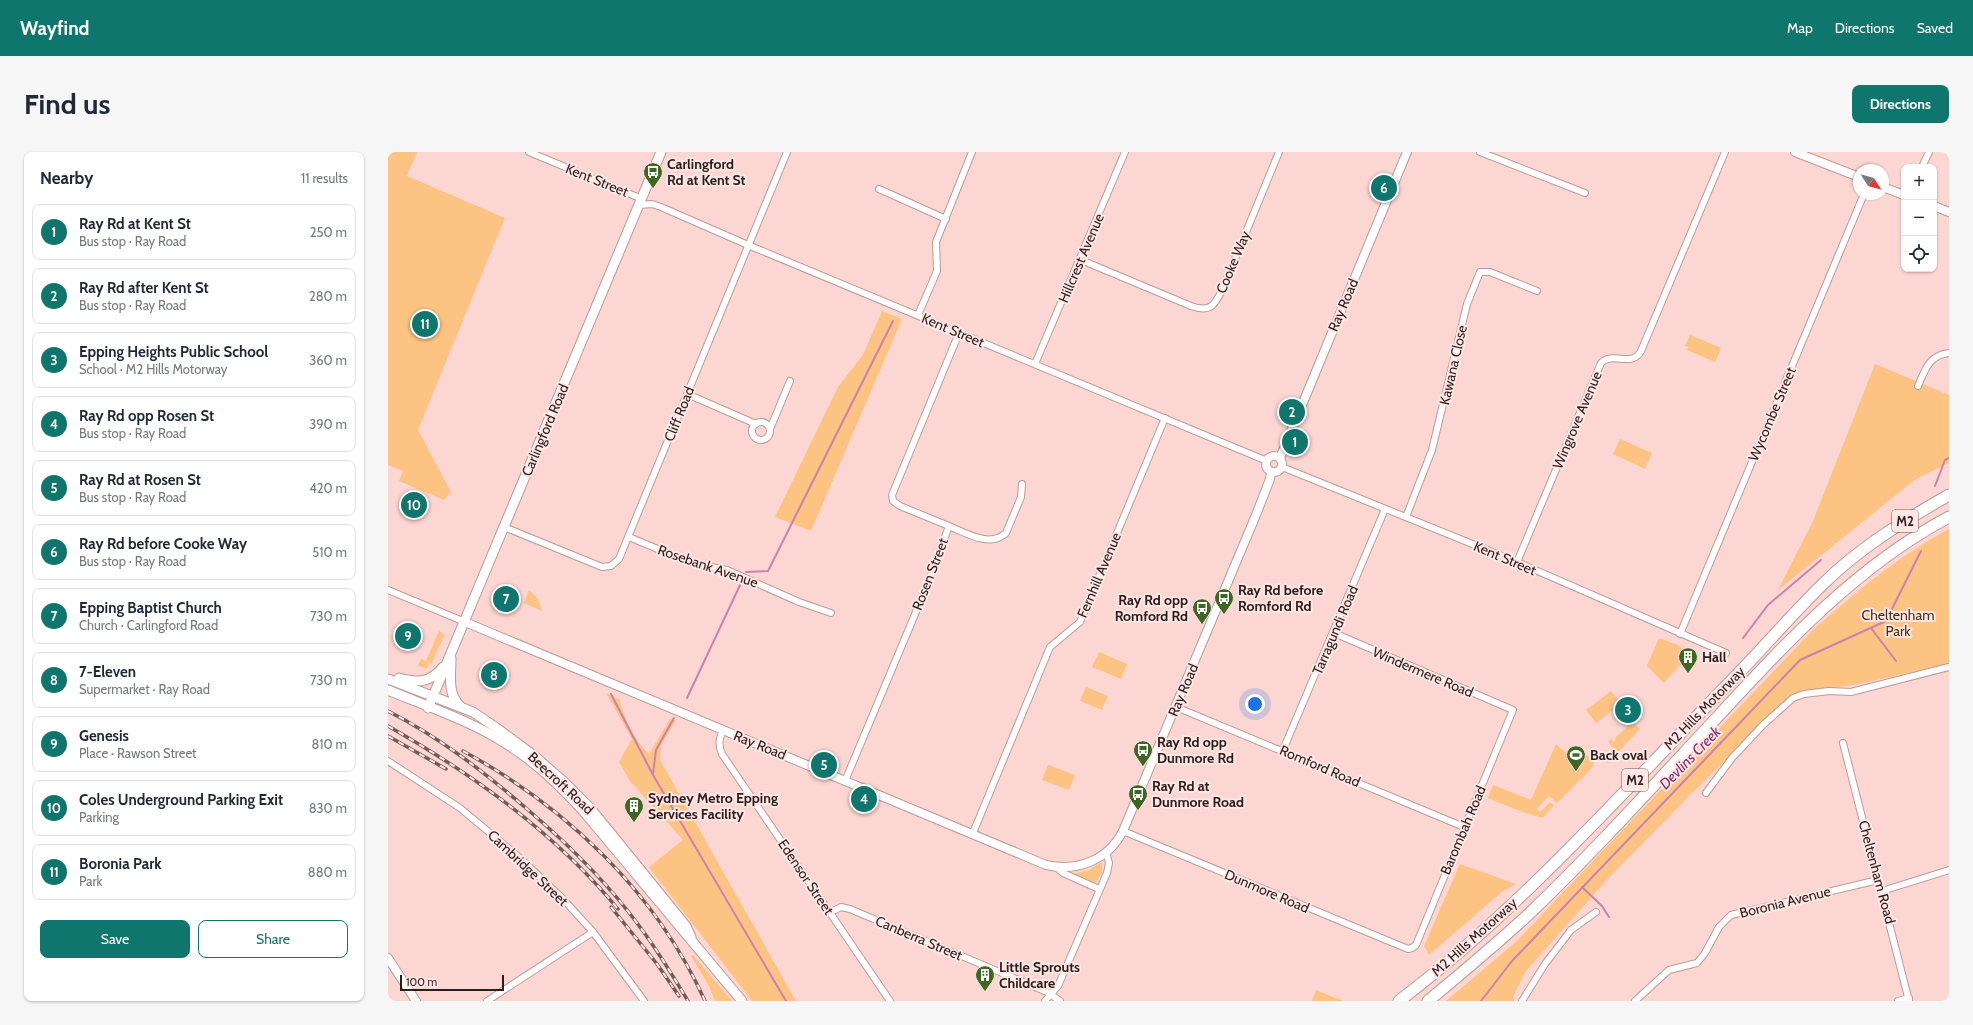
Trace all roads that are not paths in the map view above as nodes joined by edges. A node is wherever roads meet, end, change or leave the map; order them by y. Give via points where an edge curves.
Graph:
1 (529, 152) edge
2 (661, 152) edge
3 (787, 152) edge
4 (972, 152) edge
5 (1125, 152) edge
6 (1279, 152) edge
7 (1407, 152) edge
8 (1480, 152) edge
9 (1725, 152) edge
10 (1795, 152) edge
11 (1929, 152) edge
12 (1923, 164) edge
13 (1853, 175) edge
14 (879, 189) dead end
15 (1889, 189) edge
16 (1585, 193) dead end
17 (1901, 194) edge
18 (1861, 200) edge
19 (640, 202) junction
20 (1937, 207) edge
21 (1949, 212) edge
22 (946, 219) junction
23 (748, 245) junction
24 (1080, 260) junction
25 (1537, 291) dead end
26 (918, 314) junction
27 (959, 333) junction
28 (1949, 353) edge
29 (1035, 364) junction
30 (790, 381) dead end
31 (1918, 386) dead end
32 (687, 394) junction
33 (1164, 418) junction
34 (756, 424) junction
35 (770, 429) junction
36 (1280, 458) junction
37 (1267, 461) junction
38 (1282, 467) junction
39 (1271, 472) junction
40 (1022, 484) dead end
41 (1949, 495) edge
42 (1385, 509) junction
43 (1406, 517) junction
44 (1949, 517) edge
45 (949, 526) junction
46 (504, 528) junction
47 (629, 537) junction
48 (1517, 562) junction
49 (388, 590) edge
50 (831, 613) dead end
51 (464, 622) junction
52 (1334, 633) junction
53 (1680, 634) junction
54 (1726, 653) dead end
55 (451, 654) junction
56 (1949, 667) edge
57 (388, 676) edge
58 (388, 679) edge
59 (388, 690) edge
60 (433, 696) junction
61 (1176, 707) junction
62 (428, 708) junction
63 (466, 709) junction
64 (1513, 710) joint
65 (724, 730) junction
66 (1843, 743) dead end
67 (1283, 750) junction
68 (388, 761) edge
69 (846, 781) junction
70 (1706, 793) dead end
71 (1464, 827) junction
72 (1123, 831) junction
73 (973, 833) junction
74 (1106, 852) junction
75 (1056, 867) junction
76 (1949, 870) edge
77 (1878, 880) junction
78 (1099, 889) junction
79 (1882, 891) junction
80 (831, 912) junction
81 (1596, 912) dead end
82 (593, 932) junction
83 (692, 939) junction
84 (1412, 948) joint
85 (388, 958) edge
86 (1051, 994) junction
87 (1909, 999) edge
88 (416, 1001) edge
89 (487, 1001) edge
90 (644, 1001) edge
91 (742, 1001) edge
92 (890, 1001) edge
93 (1045, 1001) edge
94 (1060, 1001) edge
95 (1400, 1001) edge
96 (1428, 1001) edge
97 (1522, 1001) edge
98 (1635, 1001) edge
99 (1898, 1001) edge

1 - 19 street, Kent Street
2 - 19 main road, Carlingford Road
3 - 23 street, Cliff Road
4 - 22 street
5 - 24 street, Hillcrest Avenue
6 - 24 street, Cooke Way via 1223,288 1215,304 1209,308 1199,309
7 - 36 street, Ray Road
8 - 16 street
9 - 48 street, Wingrove Avenue via 1641,351 1630,360 1611,357 1601,363
10 - 13 street
11 - 12 street
14 - 22 street
15 - 17 street
18 - 53 street, Wycombe Street
19 - 23 street, Kent Street via 661,207
19 - 46 main road, Carlingford Road
20 - 21 street
22 - 26 street via 936,242 937,271
23 - 26 street, Kent Street
23 - 32 street, Cliff Road
24 - 29 street, Hillcrest Avenue
25 - 43 street, Kawana Close via 1490,272 1480,272 1477,277 1467,304 1432,450
26 - 27 street, Kent Street
27 - 29 street, Kent Street
27 - 45 street, Rosen Street via 892,495 893,501 900,506
28 - 31 street via 1940,354 1932,359 1926,366
29 - 33 street, Kent Street
30 - 35 street
32 - 34 street
32 - 47 street, Cliff Road
33 - 37 street, Kent Street
33 - 73 street, Fernhill Avenue via 1080,622 1050,647
34 - 35 street via 762,422
34 - 35 street via 752,433 758,439 766,438
36 - 37 street via 1273,456
36 - 38 street via 1283,462
37 - 39 street via 1266,466
38 - 39 street via 1276,473
38 - 42 street, Kent Street
39 - 61 street, Ray Road via 1256,515
40 - 45 street via 1021,497 1003,536 984,540
41 - 95 highway, M2 Hills Motorway / M2 via 1884,535 1823,583 1544,873 1481,932
42 - 43 street, Kent Street
42 - 52 street, Tarragundi Road
43 - 48 street, Kent Street
44 - 96 highway, M2 Hills Motorway / M2 via 1882,559 1833,599 1551,892 1509,932
45 - 69 street, Rosen Street via 929,581
46 - 47 street, Cliff Road via 606,567 619,559
46 - 51 main road, Carlingford Road
47 - 50 street, Rosebank Avenue via 691,563 727,570 799,602
48 - 53 street, Kent Street
49 - 51 street
51 - 55 main road, Carlingford Road
51 - 65 street, Ray Road
52 - 64 street, Windermere Road
52 - 67 street, Tarragundi Road
53 - 54 street, Kent Street
55 - 57 main road via 440,671 424,681 413,682
55 - 60 main road, Carlingford Road
55 - 63 main road via 451,690 459,706
56 - 70 street via 1851,692 1810,693 1794,698 1763,725 1732,758
58 - 60 main road, Beecroft Road
59 - 62 main road, Beecroft Road
60 - 62 main road, Carlingford Road
60 - 63 main road, Beecroft Road
61 - 67 street, Romford Road
61 - 72 street, Ray Road
62 - 83 main road, Beecroft Road via 505,743 549,777 586,813 682,931
63 - 83 main road, Beecroft Road via 488,721 520,745 578,795 686,926
64 - 71 street, Barombah Road
65 - 69 street, Ray Road
65 - 80 street, Edensor Street via 719,739 722,754
66 - 77 street, Cheltenham Road
67 - 71 street, Romford Road
68 - 82 street, Cambridge Street via 460,808 495,835
69 - 73 street, Ray Road
71 - 84 street, Barombah Road via 1416,945
72 - 74 street, Ray Road
72 - 84 street, Dunmore Road via 1408,949
73 - 75 street, Ray Road
74 - 75 street, Ray Road via 1084,865
74 - 78 street via 1108,868
75 - 78 street, Ray Road via 1062,873
76 - 79 street
77 - 79 street, Cheltenham Road
77 - 98 street, Boronia Avenue via 1731,915 1719,927 1697,963 1670,970
78 - 86 street via 1058,986
79 - 87 street, Cheltenham Road
80 - 86 street, Canberra Street via 841,907 850,909
80 - 92 street, Edensor Street
81 - 97 street via 1571,930 1545,964
82 - 89 street
82 - 90 street, Cambridge Street
83 - 91 main road, Beecroft Road
85 - 88 street
86 - 93 street
86 - 94 street, Canberra Street
87 - 99 street

